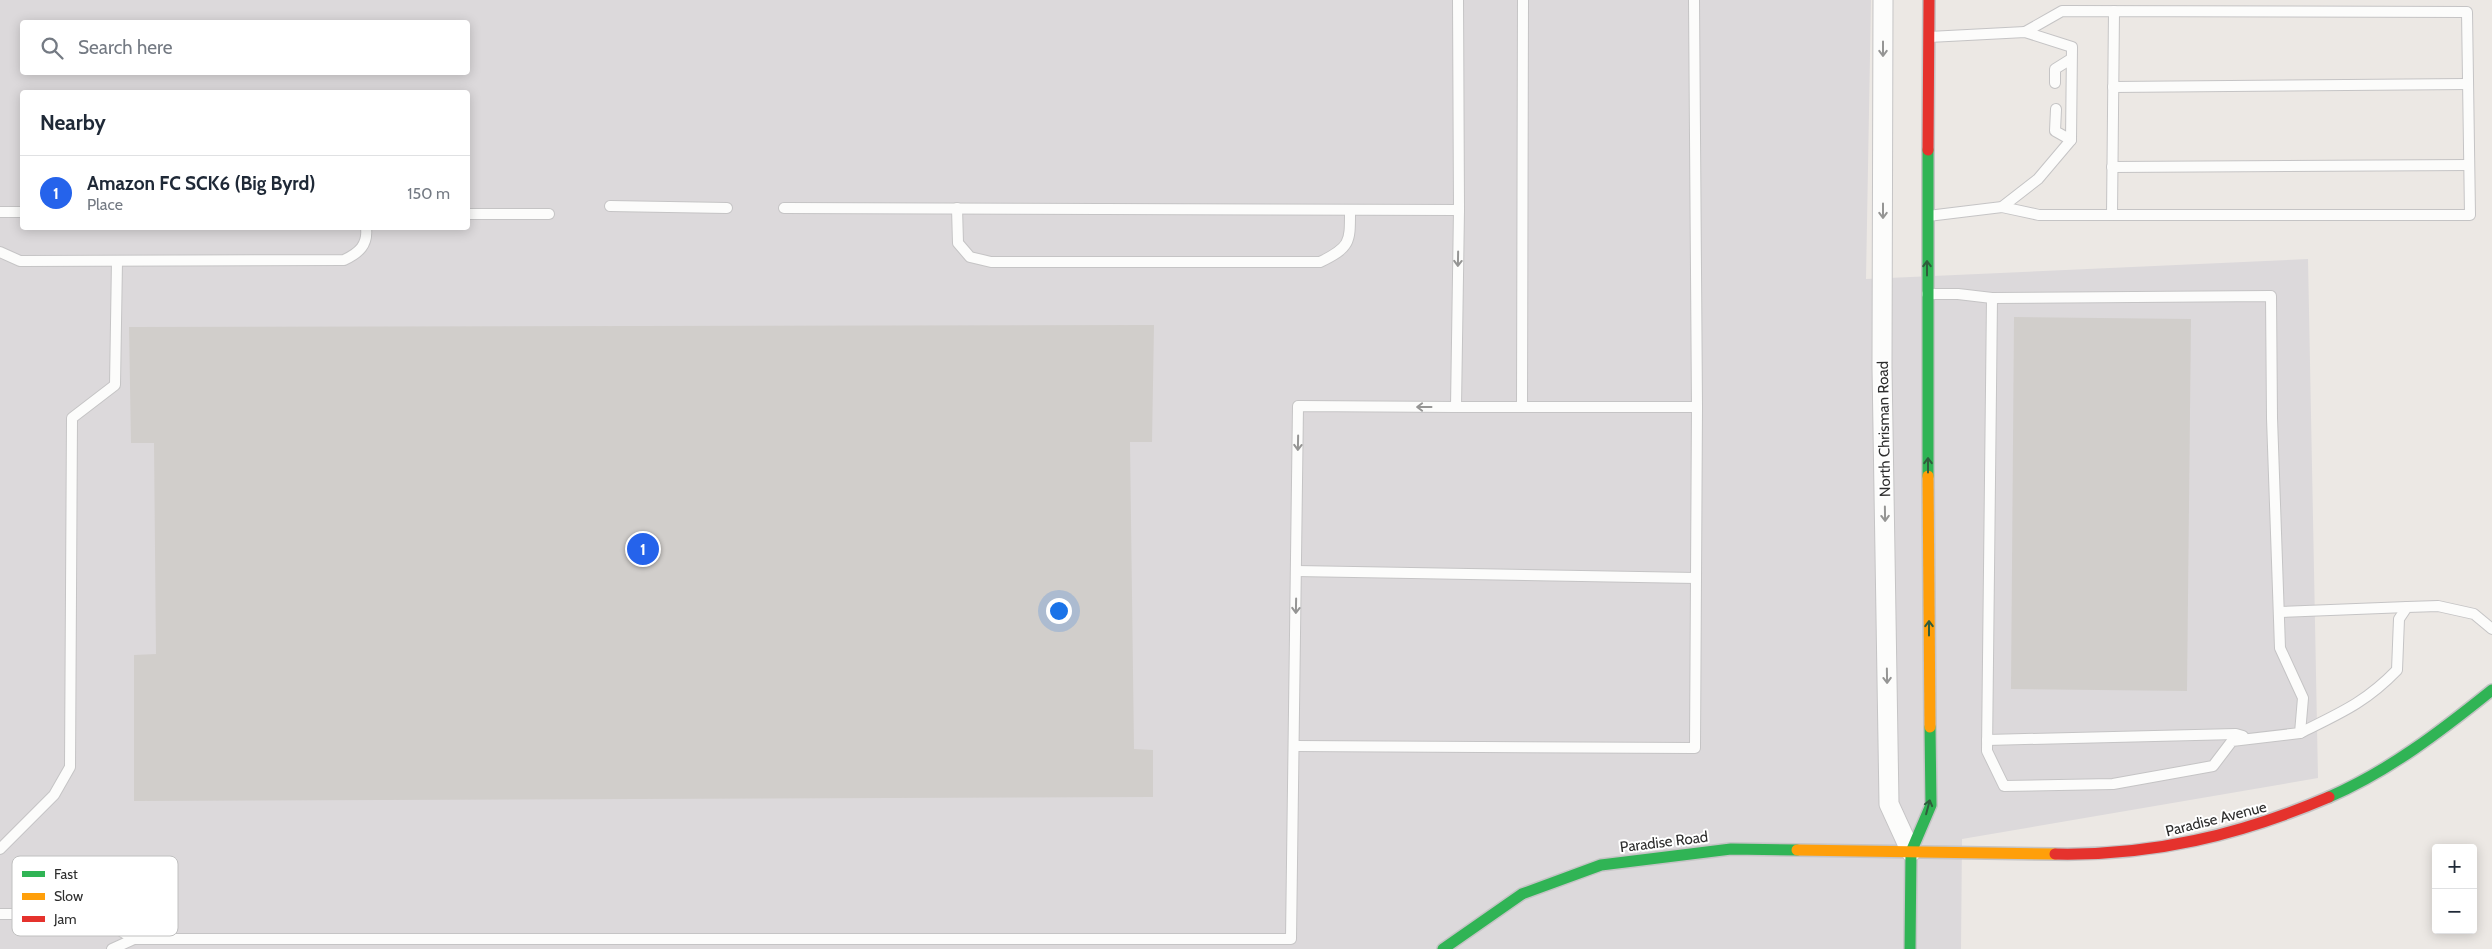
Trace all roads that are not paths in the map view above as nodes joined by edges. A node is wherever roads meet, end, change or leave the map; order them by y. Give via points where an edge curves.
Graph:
1 (1458, 0) edge
2 (1523, 0) edge
3 (1694, 0) edge
4 (1884, 0) edge
5 (1928, 0) edge
6 (2114, 11) junction
7 (2025, 32) junction
8 (1928, 37) junction
9 (2071, 59) junction
10 (2055, 83) dead end
11 (2468, 84) junction
12 (2113, 87) junction
13 (2056, 109) dead end
14 (2071, 140) junction
15 (2469, 165) junction
16 (2112, 167) junction
17 (610, 206) dead end
18 (2002, 207) junction
19 (727, 208) dead end
20 (784, 208) dead end
21 (957, 208) junction
22 (1350, 210) junction
23 (1458, 210) junction
24 (0, 212) edge
25 (20, 212) edge
26 (470, 214) edge
27 (549, 214) dead end
28 (2112, 215) junction
29 (1927, 216) junction
30 (366, 230) edge
31 (0, 252) edge
32 (117, 261) junction
33 (1927, 294) junction
34 (1992, 298) junction
35 (1456, 407) junction
36 (1522, 407) junction
37 (1697, 407) junction
38 (1296, 571) junction
39 (1696, 578) junction
40 (2407, 607) junction
41 (2279, 612) junction
42 (2492, 629) edge
43 (2492, 690) edge
44 (2300, 733) junction
45 (2250, 739) junction
46 (1987, 740) junction
47 (1294, 746) junction
48 (0, 849) edge
49 (1911, 852) junction
50 (129, 936) edge
51 (134, 939) junction
52 (112, 949) edge
53 (1443, 949) edge
54 (1910, 949) edge

1 - 23 lane
2 - 36 lane
3 - 37 lane
4 -> 49 street, North Chrisman Road via 1882,367 1889,804
5 - 8 street, North Chrisman Road
6 - 7 lane via 2062,11
6 - 11 lane via 2467,12
6 - 12 lane
7 - 8 lane
7 - 9 lane via 2072,47
8 - 29 street, North Chrisman Road
9 - 10 lane via 2055,69
9 - 14 lane
11 - 12 lane
11 - 15 lane
12 - 16 lane
13 - 14 lane via 2055,131
14 - 18 lane via 2038,179
15 - 16 lane
15 - 28 lane via 2470,215
16 - 28 lane
17 - 19 lane
18 - 28 lane via 2039,215
18 - 29 lane
20 - 21 lane
21 - 22 lane
21 - 22 lane via 958,243 970,257 991,262 1320,262 1339,253 1350,238
22 - 23 lane
23 -> 35 lane
24 - 25 lane
26 - 27 lane
33 -> 29 street, North Chrisman Road
30 - 32 lane via 367,238 359,253 344,260
31 - 32 lane via 20,261
32 - 48 lane via 116,385 72,418 70,768 54,795
33 - 34 lane
49 -> 33 street, North Chrisman Road via 1930,805
34 - 41 lane via 2271,296
34 - 46 lane
35 - 36 lane
35 -> 38 lane via 1298,406
36 - 37 lane
37 - 39 lane
38 - 39 lane
38 -> 47 lane
39 - 47 lane via 1695,748
40 - 41 lane
40 - 42 lane via 2438,606 2474,614
40 - 44 lane via 2399,619 2397,670 2355,706
41 - 44 lane via 2280,648 2303,698
43 - 49 street, Paradise Avenue via 2404,756 2340,792 2259,826 2196,843 2101,856
44 - 45 lane
45 - 46 lane via 2236,734
45 - 46 lane via 2232,741 2214,766 2113,784 2004,786 1987,751
47 - 51 lane via 1291,939
49 - 53 street, Paradise Road via 1732,849 1602,865 1522,894
49 - 54 street, North Chrisman Road
50 - 51 lane
51 - 52 lane

